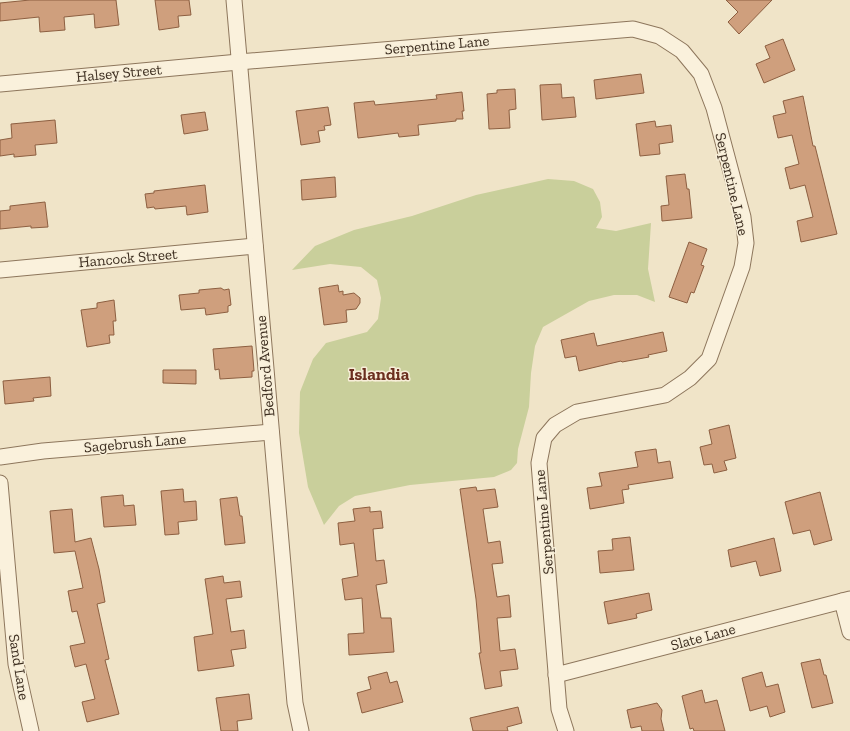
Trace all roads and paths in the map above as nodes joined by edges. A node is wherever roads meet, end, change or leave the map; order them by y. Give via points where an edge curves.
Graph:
1 (234, 0) edge
2 (239, 62) junction
3 (0, 84) edge
4 (255, 246) junction
5 (0, 270) edge
6 (271, 432) junction
7 (0, 457) edge
8 (0, 483) edge
9 (846, 600) edge
10 (850, 632) edge
11 (556, 675) junction
12 (31, 731) edge
13 (301, 731) edge
14 (566, 731) edge

1 - 2 street, Bedford Avenue
2 - 3 street, Halsey Street
2 - 4 street, Bedford Avenue
2 - 11 street, Serpentine Lane via 632,30 659,36 682,50 701,74 714,108 743,217 746,243 742,267 708,359 690,378 664,395 577,412 555,425 544,438 539,463
4 - 5 street, Hancock Street
4 - 6 street, Bedford Avenue
6 - 7 street, Sagebrush Lane via 43,451
6 - 13 street, Bedford Avenue via 295,703
8 - 12 street, Sand Lane via 16,664
9 - 10 street
9 - 11 street, Slate Lane
11 - 14 street, Serpentine Lane via 560,709

